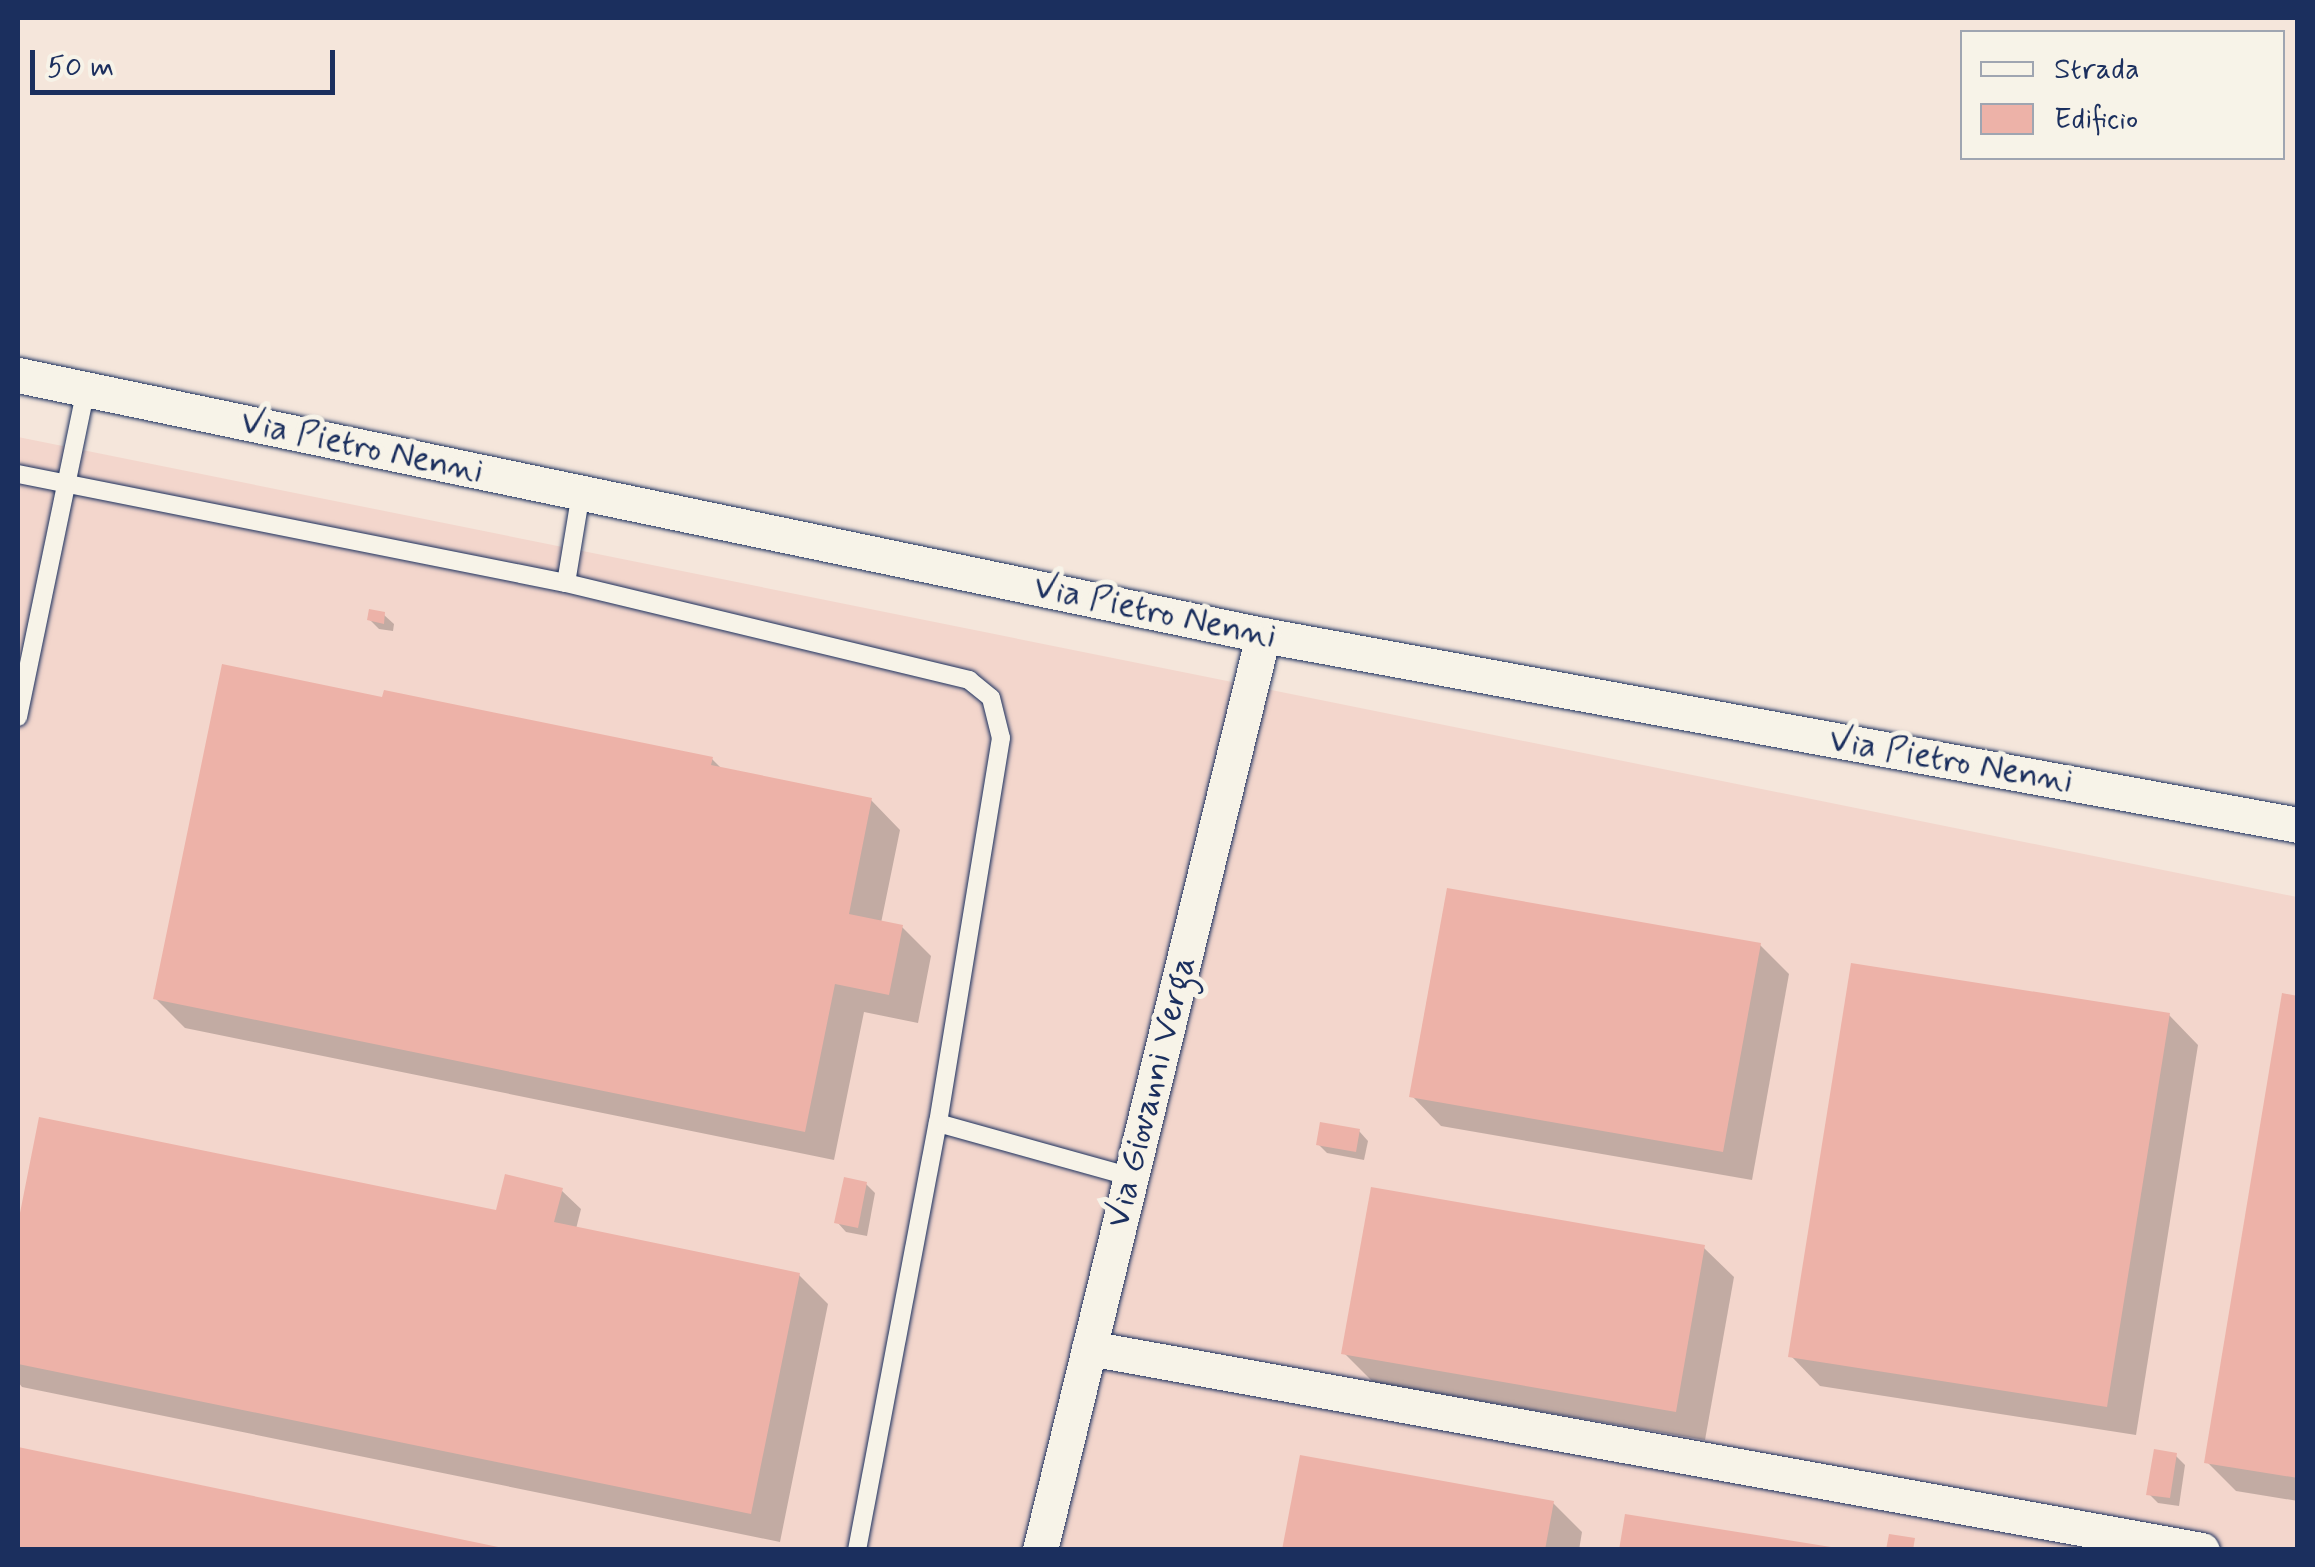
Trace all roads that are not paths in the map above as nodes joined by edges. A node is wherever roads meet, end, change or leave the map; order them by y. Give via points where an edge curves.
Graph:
1 (18, 375) edge
2 (86, 389) junction
3 (18, 474) edge
4 (66, 484) junction
5 (581, 492) junction
6 (566, 583) junction
7 (1263, 635) junction
8 (18, 717) edge
9 (2298, 825) edge
10 (938, 1124) junction
11 (1130, 1177) junction
12 (1089, 1348) junction
13 (857, 1550) edge
14 (1040, 1550) edge
15 (2202, 1550) edge

1 - 2 street, Via Pietro Nenni
2 - 4 lane
2 - 5 street, Via Pietro Nenni
3 - 4 lane
4 - 6 lane
4 - 8 lane
5 - 6 lane
5 - 7 street, Via Pietro Nenni
6 - 10 lane via 969,680 992,698 1001,738
7 - 9 street, Via Pietro Nenni
7 - 11 street, Via Giovanni Verga
10 - 11 lane
10 - 13 lane
11 - 12 street, Via Giovanni Verga
12 - 14 street, Via Giovanni Verga
12 - 15 street

